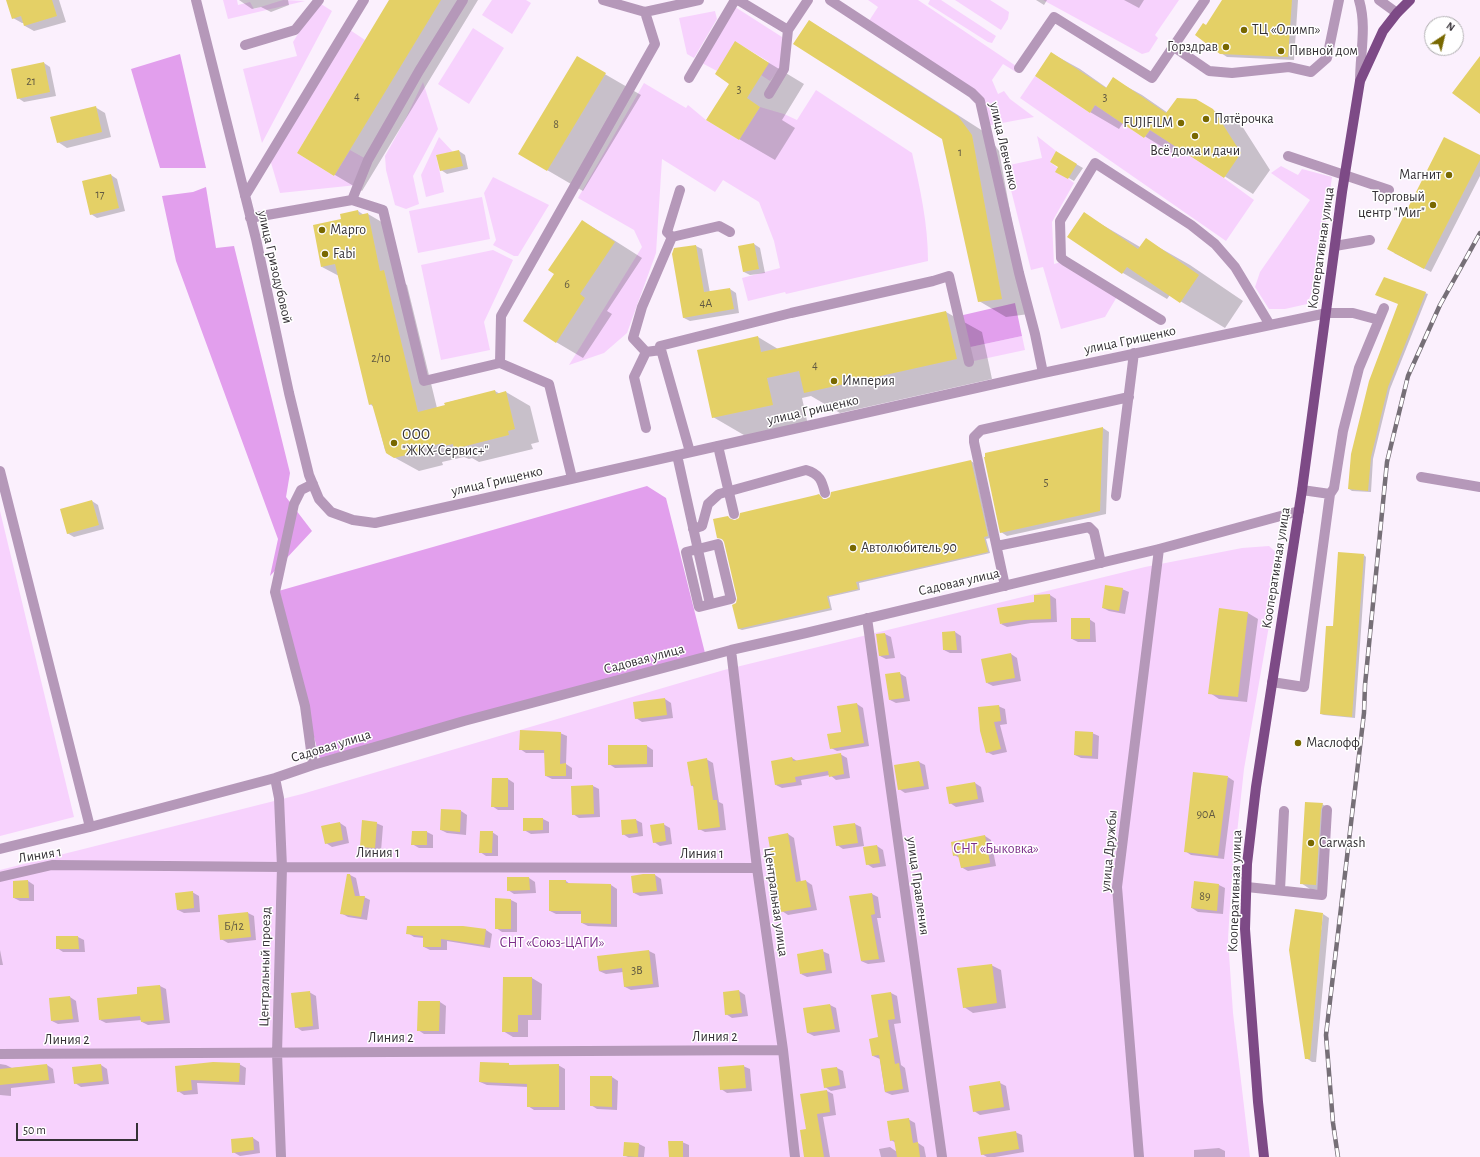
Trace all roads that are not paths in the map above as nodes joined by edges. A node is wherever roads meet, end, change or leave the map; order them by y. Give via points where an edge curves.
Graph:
1 (196, 0) edge
2 (364, 0) edge
3 (463, 0) edge
4 (603, 0) edge
5 (699, 0) edge
6 (735, 0) edge
7 (738, 0) edge
8 (808, 0) edge
9 (830, 0) edge
10 (1205, 0) edge
11 (1340, 0) edge
12 (1359, 0) edge
13 (1379, 0) edge
14 (1410, 0) edge
15 (318, 1) edge
16 (645, 12) junction
17 (1397, 13) junction
18 (788, 30) junction
19 (245, 44) dead end
20 (1174, 47) junction
21 (1019, 68) dead end
22 (690, 78) dead end
23 (1360, 81) junction
24 (769, 94) dead end
25 (1288, 156) dead end
26 (1346, 176) junction
27 (680, 190) dead end
28 (1389, 190) dead end
29 (245, 196) junction
30 (352, 200) junction
31 (250, 218) junction
32 (730, 232) dead end
33 (672, 236) junction
34 (1370, 240) dead end
35 (1335, 246) junction
36 (1384, 308) dead end
37 (1327, 313) junction
38 (1161, 320) dead end
39 (1379, 320) junction
40 (1270, 325) junction
41 (661, 350) junction
42 (646, 352) junction
43 (1134, 353) junction
44 (969, 362) dead end
45 (500, 363) junction
46 (1042, 373) junction
47 (1129, 397) junction
48 (646, 428) dead end
49 (718, 446) junction
50 (690, 452) junction
51 (677, 454) junction
52 (0, 471) edge
53 (1421, 477) dead end
54 (572, 478) junction
55 (313, 484) junction
56 (1480, 487) edge
57 (1302, 490) junction
58 (825, 493) dead end
59 (1330, 494) junction
60 (1116, 496) dead end
61 (1299, 511) junction
62 (734, 514) dead end
63 (353, 520) joint
64 (693, 529) junction
65 (997, 546) junction
66 (1159, 549) junction
67 (698, 550) junction
68 (1101, 563) junction
69 (1005, 586) junction
70 (867, 618) junction
71 (731, 650) junction
72 (1272, 682) junction
73 (313, 765) junction
74 (276, 778) junction
75 (1327, 810) dead end
76 (1284, 811) dead end
77 (90, 827) junction
78 (0, 849) edge
79 (282, 867) junction
80 (758, 868) junction
81 (0, 877) edge
82 (1247, 887) junction
83 (1280, 890) junction
84 (783, 1050) junction
85 (277, 1053) junction
86 (0, 1054) edge
87 (281, 1157) edge
88 (795, 1157) edge
89 (942, 1157) edge
90 (1139, 1157) edge
91 (1264, 1157) edge

1 - 29 street, улица Гризодубовой
2 - 29 street
3 - 30 street via 368,160
4 - 16 street
5 - 16 street
6 - 22 street
7 - 18 street
8 - 18 street
9 - 46 street, улица Левченко via 972,93 980,101
10 - 20 street
11 - 20 street via 1327,58 1311,72 1289,67 1232,72 1209,71
12 - 23 street via 1364,28
13 - 17 street
14 - 17 main road, Кооперативная улица
15 - 19 street via 295,30
16 - 45 street via 655,44 501,316
17 - 23 main road, Кооперативная улица via 1384,31
18 - 24 street via 784,69
20 - 21 street via 1152,78 1054,17
23 - 26 main road, Кооперативная улица
25 - 26 street
26 - 28 street
26 - 35 main road, Кооперативная улица
27 - 33 street via 667,232
29 - 31 street, улица Гризодубовой
30 - 31 street
30 - 45 street via 383,210 424,381
31 - 55 street, улица Гризодубовой via 289,393
32 - 33 street via 719,226
33 - 42 street via 642,307 633,338
34 - 35 street
35 - 37 main road, Кооперативная улица
36 - 39 street
37 - 39 street, улица Грищенко via 1354,313
37 - 40 street, улица Грищенко
37 - 57 main road, Кооперативная улица
38 - 40 street via 1062,258 1060,221 1095,163 1216,244 1235,267
39 - 59 street via 1359,368 1343,431 1334,488
40 - 43 street, улица Грищенко
41 - 42 street
41 - 44 street via 660,346 949,276
41 - 50 street
42 - 48 street via 634,377
43 - 46 street, улица Грищенко
43 - 47 street
45 - 54 street via 549,384
46 - 49 street, улица Грищенко
47 - 60 street
47 - 65 street via 977,432 974,442
49 - 50 street, улица Грищенко
49 - 62 street, bridge
50 - 51 street, улица Грищенко
51 - 54 street, улица Грищенко
51 - 64 street
52 - 77 street
53 - 56 street
54 - 63 street, улица Грищенко via 375,523
55 - 63 street, улица Гризодубовой via 320,499 331,512
55 - 73 street via 301,490 294,504 275,592 305,706
57 - 59 street
57 - 61 main road, Кооперативная улица
58 - 64 street via 821,480 814,472 806,470 738,488 719,494 708,504 702,526
59 - 72 street via 1304,687
61 - 66 street, Садовая улица
61 - 72 main road, Кооперативная улица
64 - 67 street
65 - 68 street via 1089,527 1094,532
65 - 69 street
66 - 68 street, Садовая улица
66 - 90 street, улица Дружбы via 1117,887
67 - 67 street via 710,604 731,599 718,544
68 - 69 street, Садовая улица
69 - 70 street, Садовая улица
70 - 71 street, Садовая улица
70 - 89 street, улица Правления
71 - 73 street, Садовая улица via 464,721
71 - 80 street, Центральная улица
72 - 82 main road, Кооперативная улица via 1256,788 1247,864
73 - 74 street, Садовая улица
74 - 77 street, Садовая улица
74 - 79 street, Центральный проезд
75 - 83 street via 1322,895
76 - 83 street
77 - 78 street, Садовая улица
79 - 80 street, Линия 1
79 - 81 street, Линия 1 via 52,865
79 - 85 street, Центральный проезд
80 - 84 street, Центральная улица
82 - 83 street
82 - 91 main road, Кооперативная улица via 1245,929
84 - 85 street, Линия 2
84 - 88 street, Центральная улица
85 - 86 street, Линия 2
85 - 87 street, Центральный проезд

